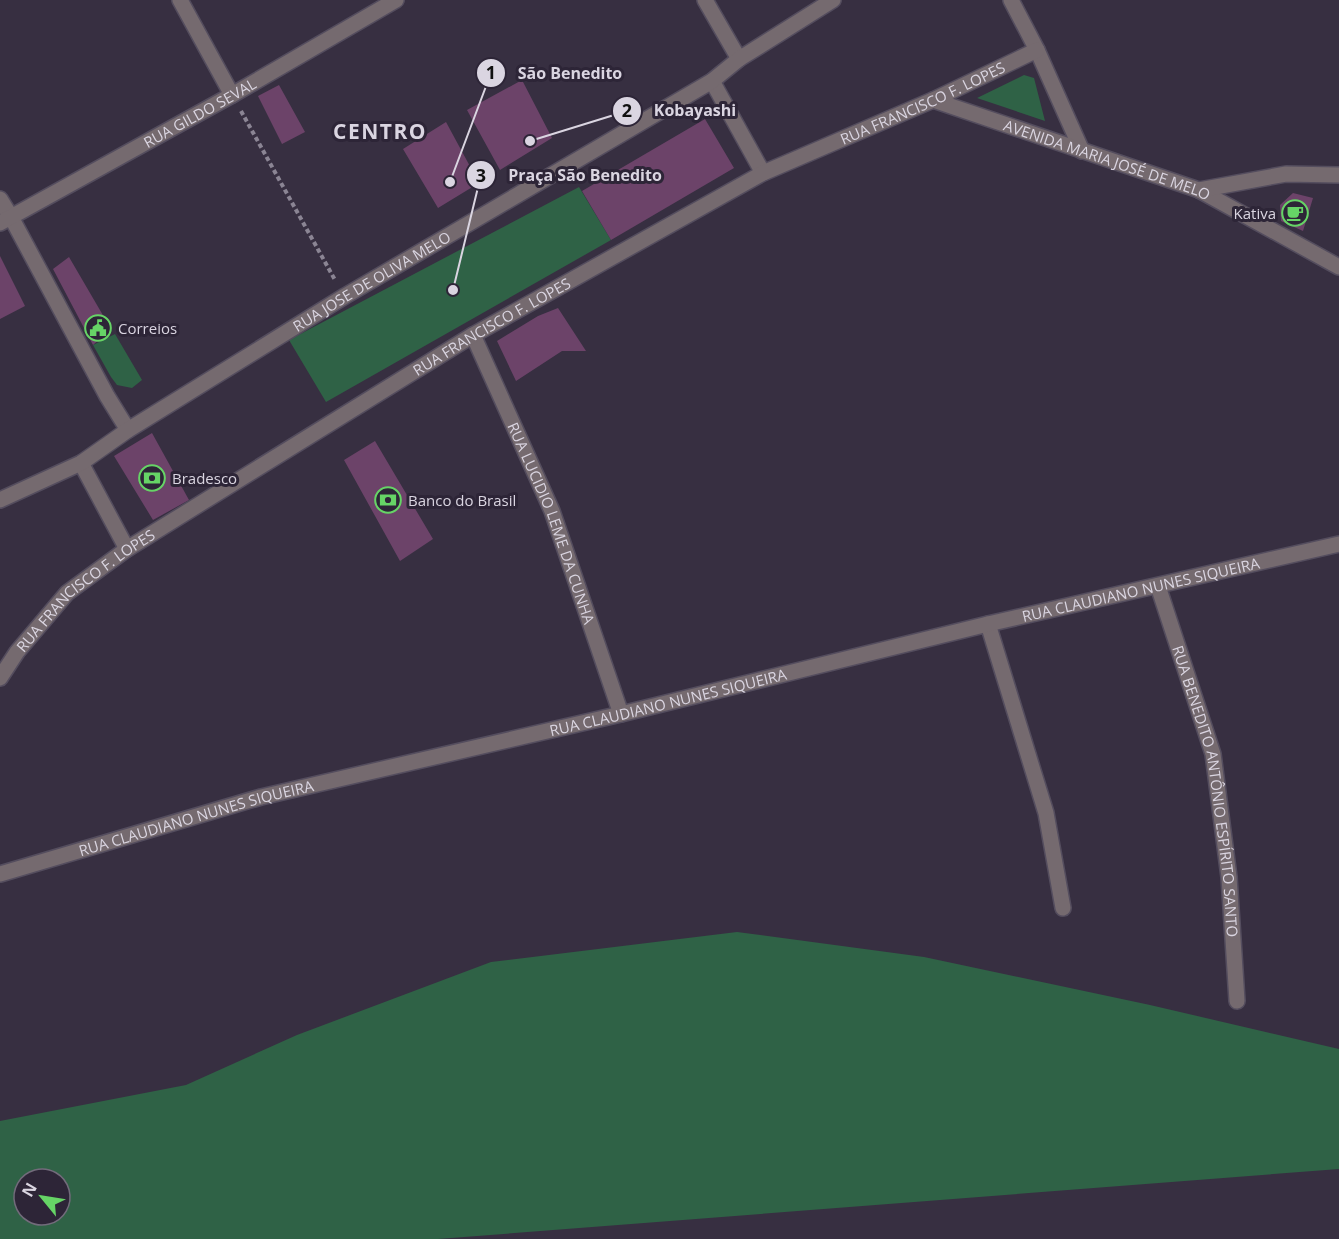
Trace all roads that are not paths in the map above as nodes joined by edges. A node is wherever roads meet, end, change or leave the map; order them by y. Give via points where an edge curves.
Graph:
1 (180, 0) edge
2 (396, 0) edge
3 (705, 0) edge
4 (833, 0) edge
5 (1011, 0) edge
6 (1037, 50) junction
7 (739, 59) junction
8 (712, 81) junction
9 (232, 95) junction
10 (933, 100) junction
11 (1082, 152) junction
12 (763, 173) junction
13 (1339, 175) edge
14 (1199, 190) junction
15 (0, 200) edge
16 (6, 220) edge
17 (1339, 267) edge
18 (473, 335) junction
19 (128, 430) junction
20 (81, 463) junction
21 (0, 500) edge
22 (1339, 544) edge
23 (127, 549) junction
24 (1158, 586) junction
25 (988, 624) junction
26 (0, 678) edge
27 (621, 714) junction
28 (0, 874) edge
29 (1064, 908) dead end
30 (1237, 1001) dead end

1 - 9 street
2 - 9 street, RUA GILDO SEVAL
3 - 7 street
4 - 7 street, RUA JOSE DE OLIVA MELO
5 - 6 street
6 - 10 street, RUA FRANCISCO F. LOPES
6 - 11 street
7 - 8 street, RUA JOSE DE OLIVA MELO
8 - 12 street
8 - 19 street, RUA JOSE DE OLIVA MELO via 345,296
9 - 16 street, RUA GILDO SEVAL
10 - 11 street, AVENIDA MARIA JOSÉ DE MELO
10 - 12 street, RUA FRANCISCO F. LOPES
11 - 14 street, AVENIDA MARIA JOSÉ DE MELO
12 - 18 street, RUA FRANCISCO F. LOPES
13 - 14 street via 1286,174
14 - 17 street, AVENIDA MARIA JOSÉ DE MELO
15 - 16 street
16 - 19 street
18 - 23 street, RUA FRANCISCO F. LOPES
18 - 27 street, RUA LUCIDIO LEME DA CUNHA via 552,511
19 - 20 street, RUA JOSE DE OLIVA MELO
20 - 21 street, RUA JOSE DE OLIVA MELO
20 - 23 street
22 - 24 street, RUA CLAUDIANO NUNES SIQUEIRA
23 - 26 street, RUA FRANCISCO F. LOPES via 67,593
24 - 25 street, RUA CLAUDIANO NUNES SIQUEIRA
24 - 30 street, RUA BENEDITO ANTÔNIO ESPÍRITO SANTO via 1213,754 1229,877
25 - 27 street, RUA CLAUDIANO NUNES SIQUEIRA
25 - 29 street via 1046,813
27 - 28 street, RUA CLAUDIANO NUNES SIQUEIRA via 261,798

